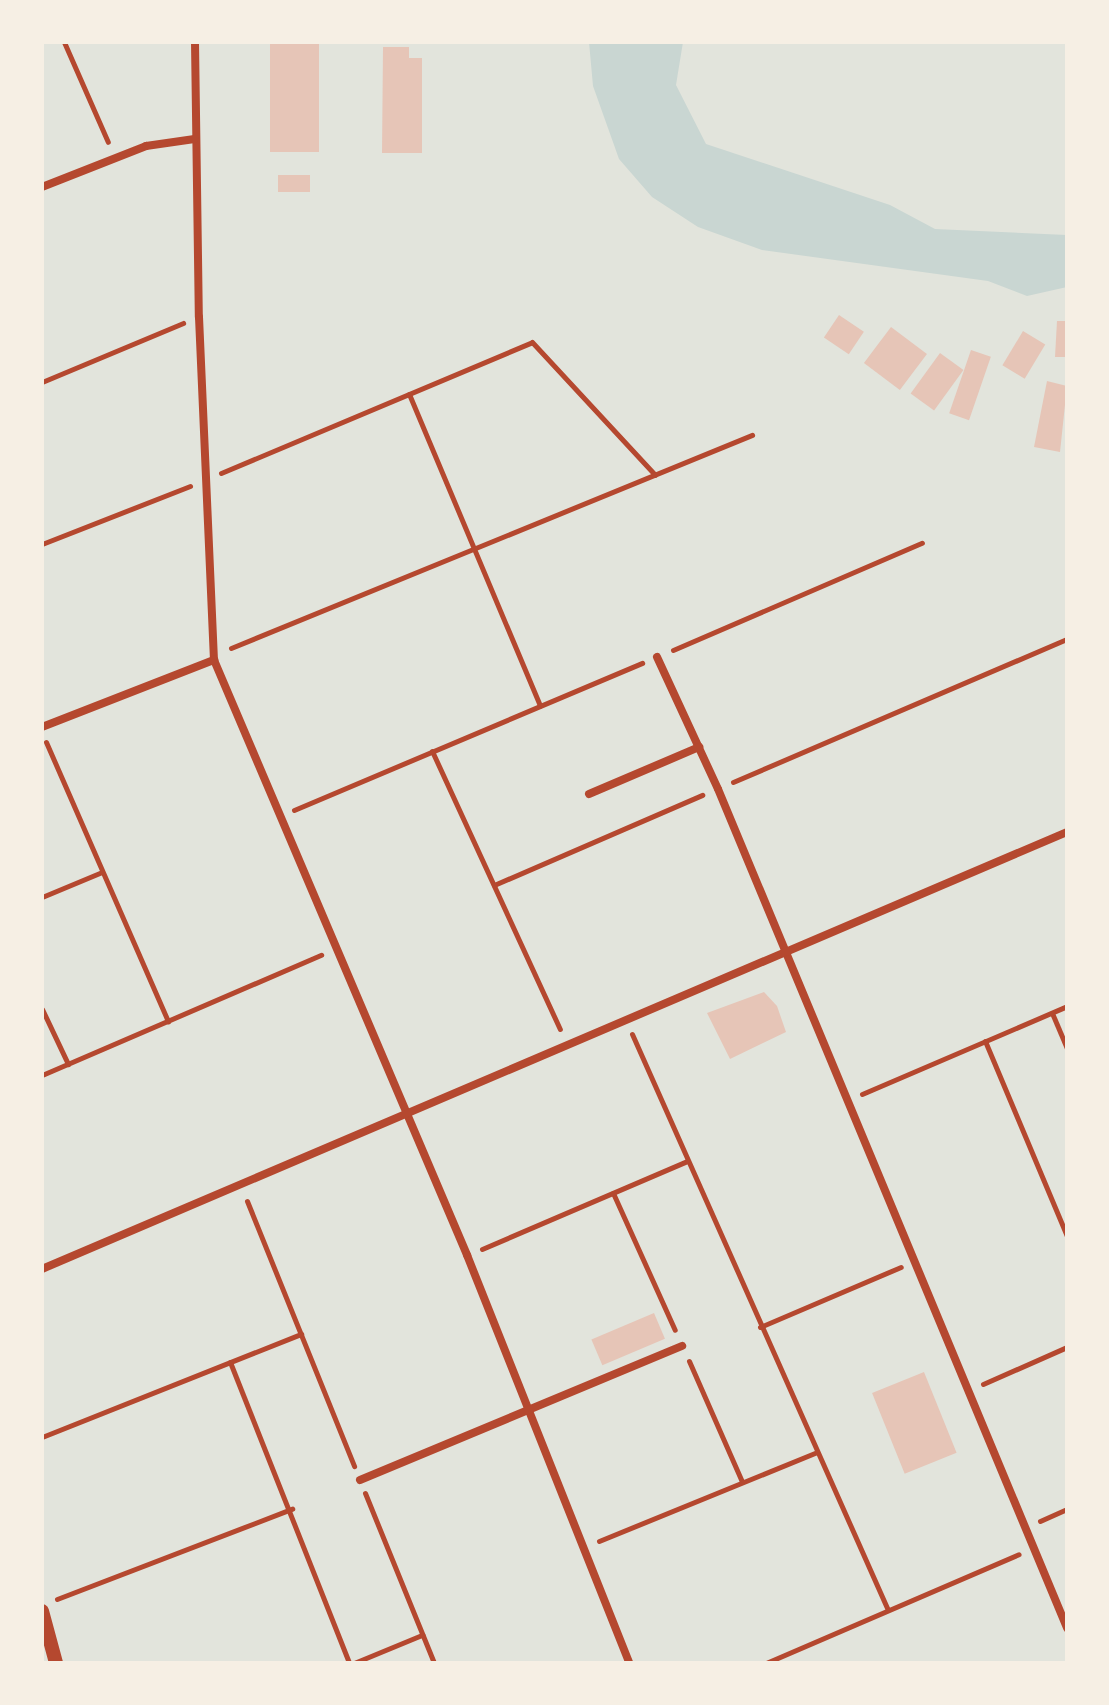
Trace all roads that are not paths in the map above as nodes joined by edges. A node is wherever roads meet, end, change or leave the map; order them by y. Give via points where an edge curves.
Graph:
1 (195, 42) edge
2 (194, 139) junction
3 (42, 187) edge
4 (657, 657) road end
5 (213, 658) junction
6 (42, 727) edge
7 (699, 747) junction
8 (589, 794) dead end
9 (1067, 832) edge
10 (782, 949) junction
11 (408, 1116) junction
12 (42, 1269) edge
13 (682, 1346) dead end
14 (524, 1409) junction
15 (360, 1480) road end
16 (42, 1608) edge
17 (1067, 1628) edge
18 (56, 1663) edge
19 (629, 1663) edge

1 - 2 street
2 - 3 street via 114,157
2 - 5 street
4 - 7 street
5 - 6 street
5 - 11 street
7 - 8 street
7 - 10 street
9 - 10 street
10 - 11 street
10 - 17 street
11 - 12 street
11 - 14 street
13 - 14 street
14 - 15 street
14 - 19 street
16 - 18 street

